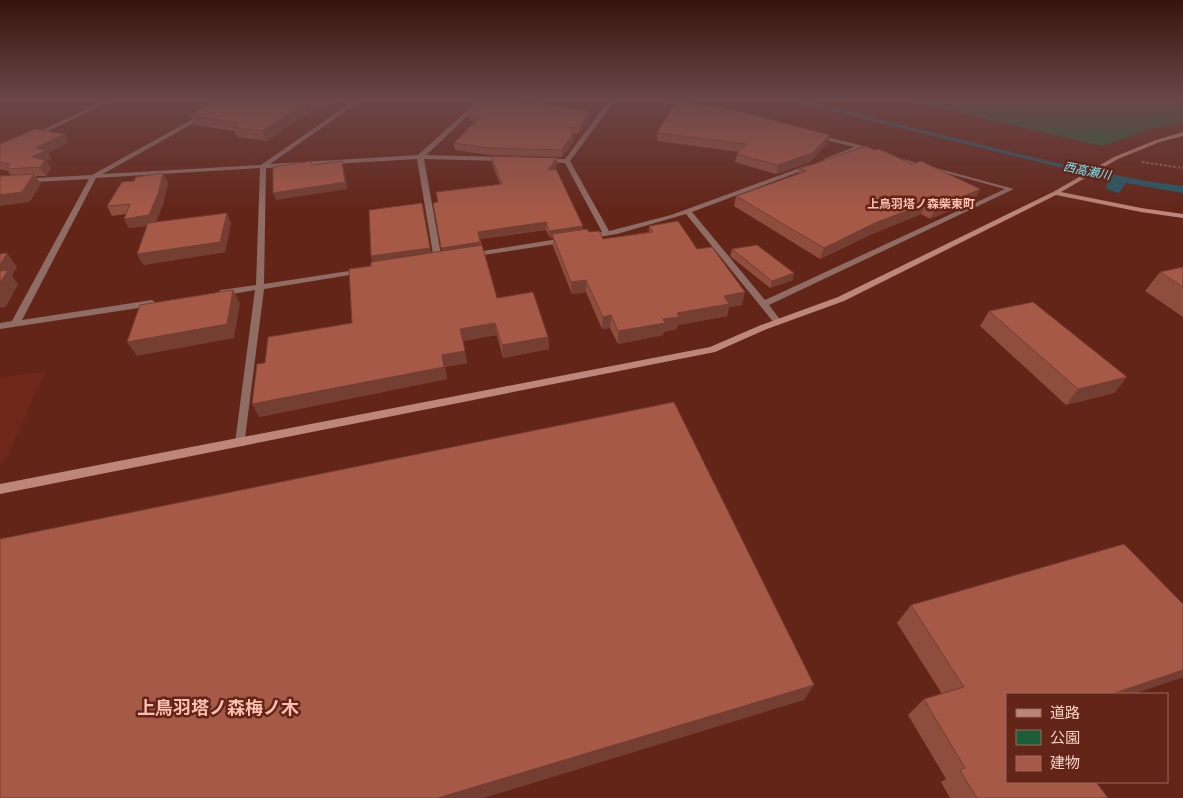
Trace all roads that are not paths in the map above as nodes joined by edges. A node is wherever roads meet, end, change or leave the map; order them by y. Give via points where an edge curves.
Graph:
1 (34, 136) edge
2 (166, 136) edge
3 (306, 136) edge
4 (443, 136) edge
5 (585, 136) edge
6 (818, 136) edge
7 (1175, 136) edge
8 (26, 140) edge
9 (860, 147) junction
10 (870, 150) edge
11 (879, 153) edge
12 (420, 157) junction
13 (508, 160) edge
14 (538, 160) edge
15 (567, 161) junction
16 (263, 166) junction
17 (94, 176) junction
18 (0, 182) edge
19 (1055, 193) junction
20 (687, 211) junction
21 (1183, 216) edge
22 (607, 234) junction
23 (456, 257) edge
24 (447, 258) edge
25 (438, 260) junction
26 (428, 261) edge
27 (368, 270) edge
28 (260, 287) junction
29 (211, 294) edge
30 (162, 302) edge
31 (764, 304) junction
32 (778, 322) junction
33 (15, 324) junction
34 (0, 326) edge
35 (240, 443) junction
36 (0, 489) edge

1 - 8 street
2 - 17 street
3 - 16 street
4 - 12 street
5 - 15 street
6 - 9 street
7 - 19 street via 1116,158
9 - 10 street
9 - 20 street
11 - 31 street via 1011,189
12 - 13 street
12 - 16 street
12 - 25 street
14 - 15 street
15 - 22 street
16 - 17 street
16 - 28 street
17 - 18 street
17 - 33 street
19 - 21 street
19 - 32 street via 841,299
20 - 22 street
20 - 31 street
22 - 23 street
24 - 25 street
25 - 26 street
27 - 28 street
28 - 29 street
28 - 35 street
30 - 33 street
31 - 32 street
32 - 35 street via 712,350
33 - 34 street
35 - 36 street

